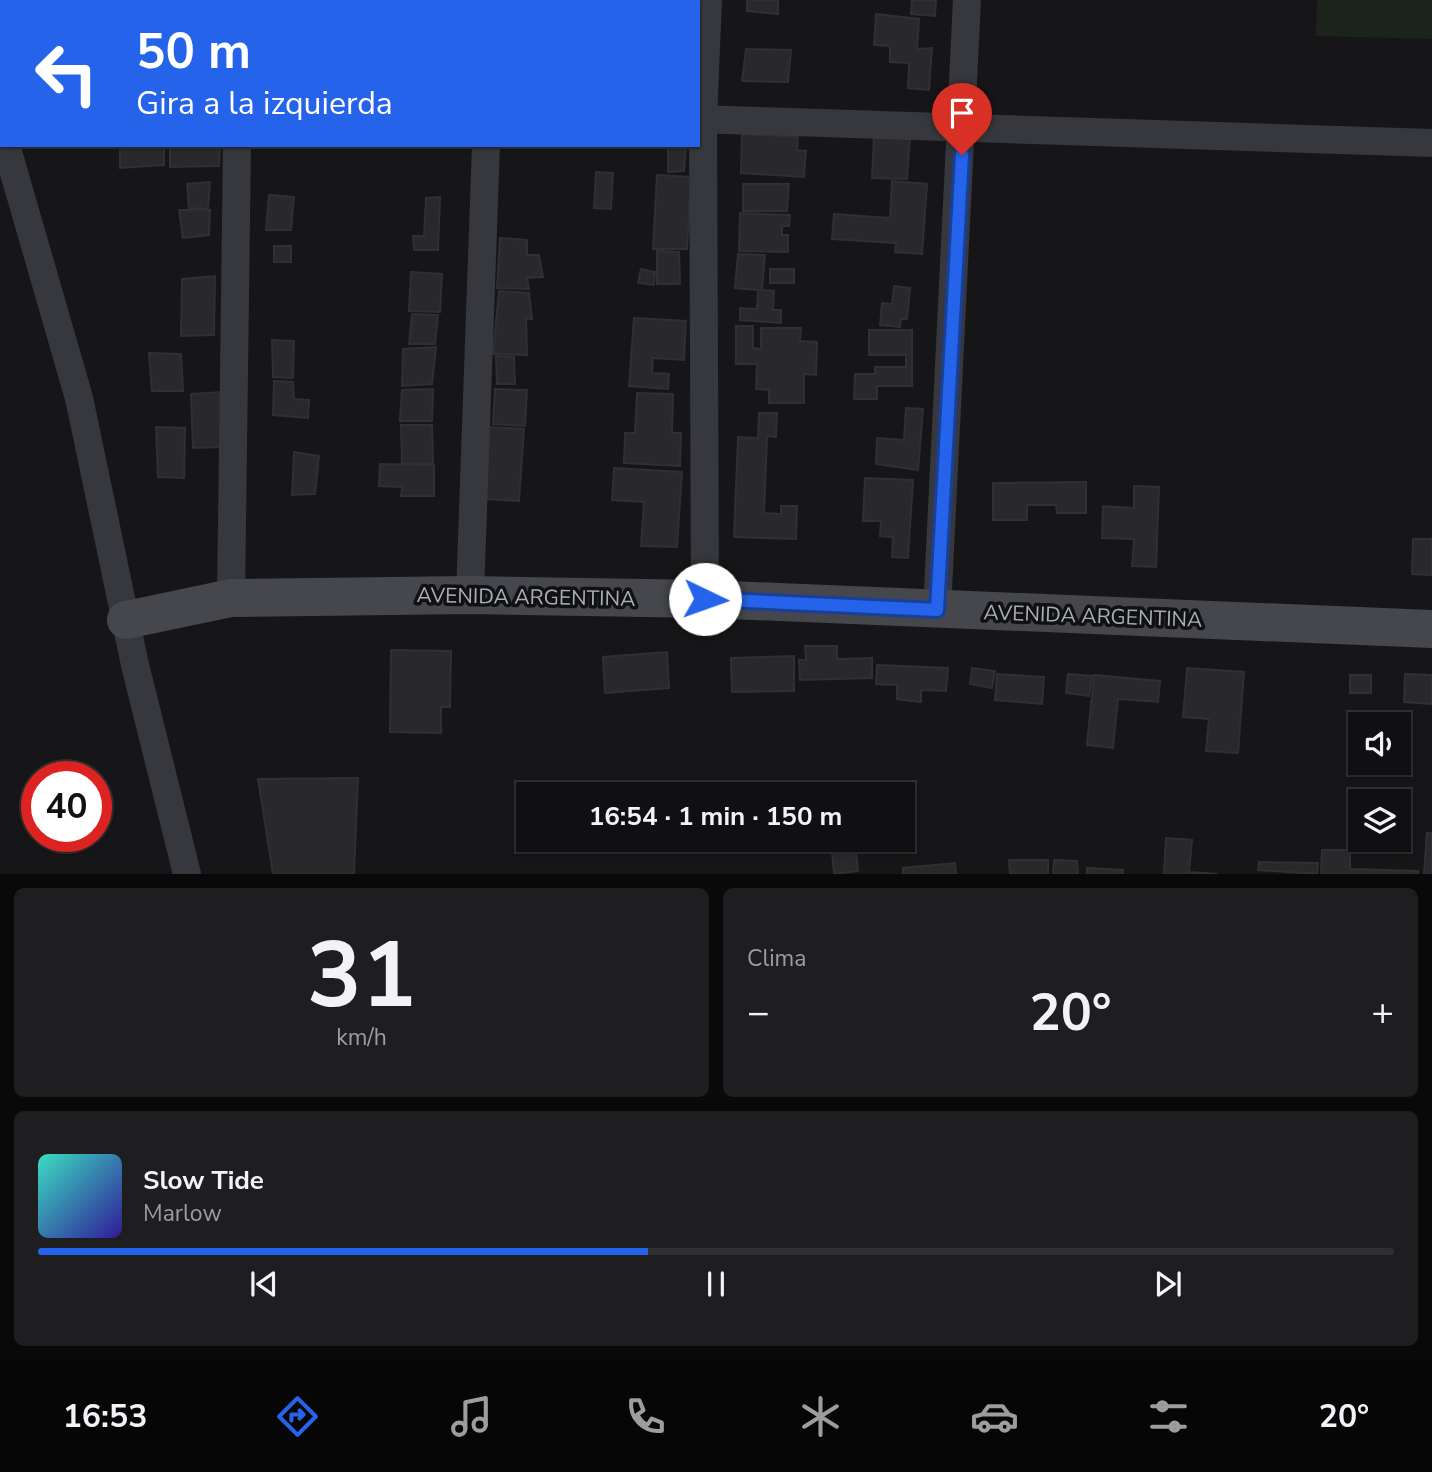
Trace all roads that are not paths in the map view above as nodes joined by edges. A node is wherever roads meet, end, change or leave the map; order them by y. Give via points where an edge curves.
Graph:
1 (708, 0) edge
2 (967, 0) edge
3 (701, 119) edge
4 (963, 128) junction
5 (1432, 143) edge
6 (7, 147) edge
7 (237, 147) edge
8 (486, 147) edge
9 (470, 594) junction
10 (231, 598) junction
11 (705, 599) junction
12 (937, 610) junction
13 (125, 620) junction
14 (1432, 629) edge
15 (187, 873) edge

1 - 3 street
2 - 4 street
3 - 4 street
3 - 11 street
4 - 5 street
4 - 12 street
6 - 13 street via 79,398
7 - 10 street
8 - 9 street
9 - 10 street, AVENIDA ARGENTINA
9 - 11 street, AVENIDA ARGENTINA
10 - 13 street, AVENIDA ARGENTINA
11 - 12 street, AVENIDA ARGENTINA
12 - 14 street, AVENIDA ARGENTINA
13 - 15 street

